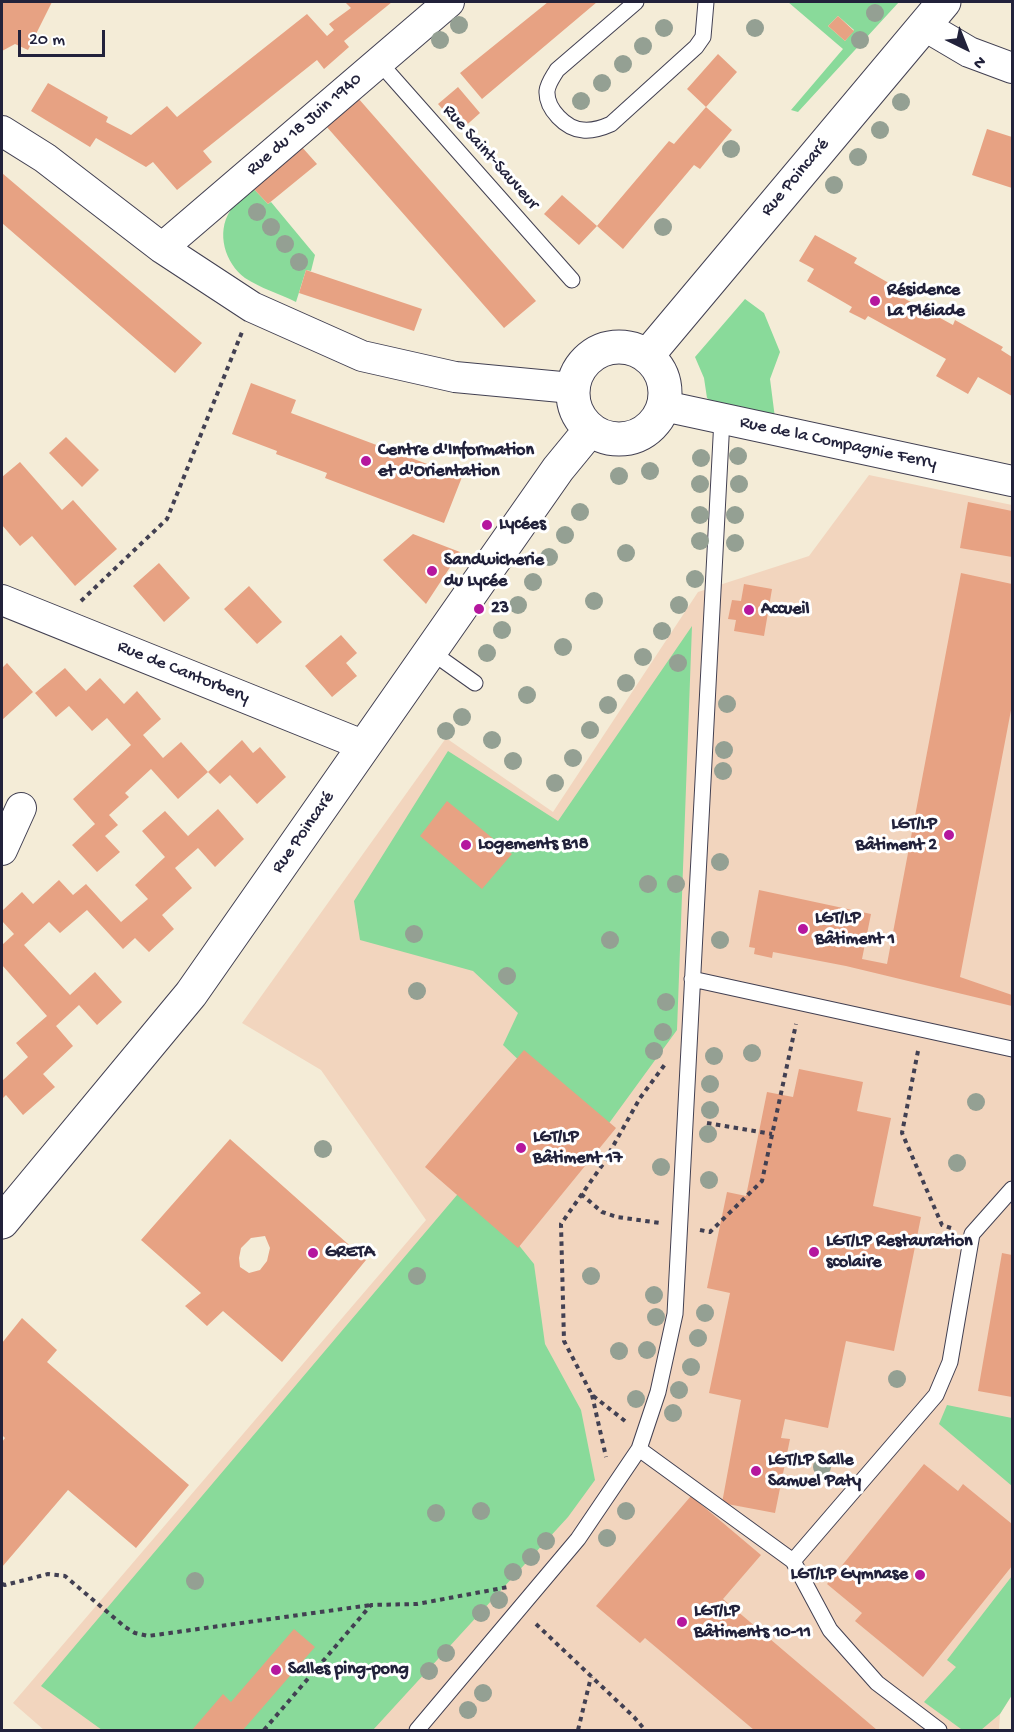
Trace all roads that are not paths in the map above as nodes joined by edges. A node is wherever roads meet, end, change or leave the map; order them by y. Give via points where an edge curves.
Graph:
1 (449, 2) edge
2 (636, 2) edge
3 (706, 2) edge
4 (935, 14) edge
5 (379, 62) junction
6 (1012, 68) edge
7 (2, 131) edge
8 (162, 248) junction
9 (573, 280) dead end
10 (647, 356) junction
11 (572, 388) junction
12 (664, 405) junction
13 (722, 419) junction
14 (590, 430) junction
15 (1012, 481) edge
16 (2, 600) edge
17 (430, 651) junction
18 (475, 683) dead end
19 (365, 746) junction
20 (21, 808) dead end
21 (2, 850) edge
22 (692, 979) junction
23 (1012, 1049) edge
24 (1012, 1189) edge
25 (2, 1222) edge
26 (641, 1442) junction
27 (793, 1561) junction
28 (936, 1730) edge
29 (417, 1731) edge

1 - 5 street, Rue du 18 Juin 1940
2 - 3 lane via 557,70 549,83 551,108 574,129 599,129 611,124 696,47 703,37
4 - 6 street via 969,52
4 - 10 street, Rue Poincaré
5 - 8 street, Rue du 18 Juin 1940
5 - 9 lane, Rue Saint-Sauveur
7 - 8 street via 45,158
8 - 11 street via 252,307 362,356 455,377
10 - 11 street via 621,346 601,351 583,362
10 - 12 street via 663,378
11 - 14 street via 573,404
12 - 13 street, Rue de la Compagnie Ferry
12 - 14 street via 647,430 633,438 618,440
13 - 15 street, Rue de la Compagnie Ferry
13 - 22 lane
14 - 17 street, Rue Poincaré via 558,469
16 - 19 street, Rue de Cantorbery
17 - 18 lane
17 - 19 street, Rue Poincaré
19 - 25 street, Rue Poincaré via 191,994
20 - 21 street
22 - 23 lane
22 - 26 lane via 675,1314 658,1392
24 - 27 lane via 972,1234 950,1362 936,1395
26 - 27 lane
26 - 29 lane via 578,1539
27 - 28 lane via 830,1630 877,1683

